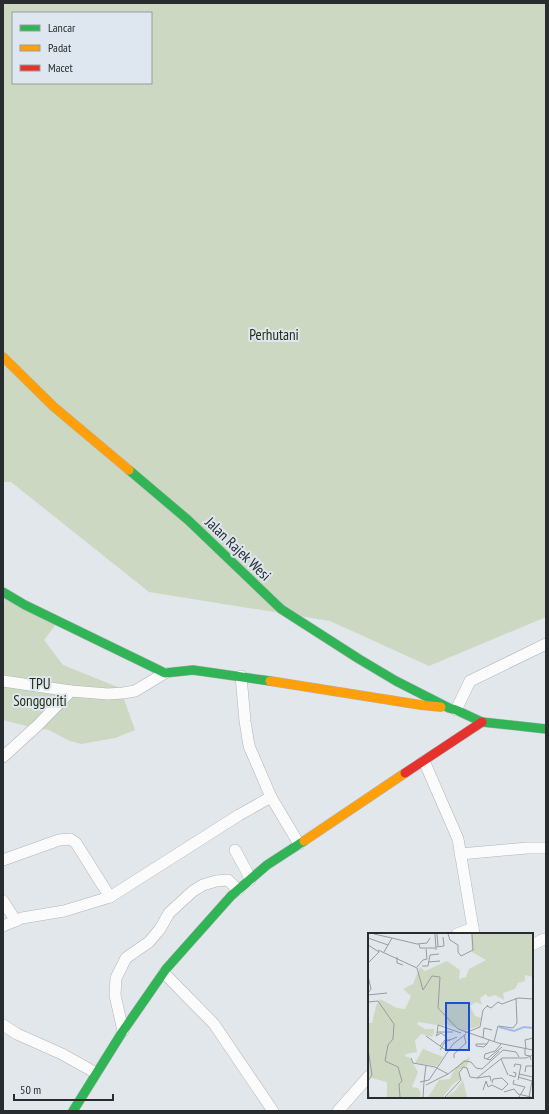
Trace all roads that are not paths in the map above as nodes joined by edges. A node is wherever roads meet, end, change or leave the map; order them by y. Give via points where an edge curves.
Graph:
1 (3, 357) edge
2 (3, 592) edge
3 (546, 644) edge
4 (165, 673) junction
5 (241, 676) junction
6 (3, 681) edge
7 (70, 691) junction
8 (452, 709) junction
9 (482, 722) junction
10 (546, 729) edge
11 (3, 756) edge
12 (424, 761) junction
13 (271, 797) junction
14 (299, 844) junction
15 (546, 848) edge
16 (235, 850) dead end
17 (460, 854) junction
18 (3, 860) edge
19 (250, 880) junction
20 (238, 890) junction
21 (110, 897) junction
22 (3, 902) edge
23 (16, 921) junction
24 (3, 926) edge
25 (474, 931) edge
26 (463, 933) edge
27 (544, 939) dead end
28 (533, 944) edge
29 (164, 973) junction
30 (3, 1025) edge
31 (123, 1032) junction
32 (96, 1073) junction
33 (368, 1077) edge
34 (73, 1111) edge
35 (273, 1111) edge
36 (338, 1111) edge

1 - 8 street, Jalan Rajek Wesi via 54,407 188,520 281,609 396,681
2 - 4 street
3 - 8 street via 470,680
4 - 5 street via 193,670
4 - 7 street via 135,691 108,694
5 - 8 street
5 - 13 street via 249,746
6 - 7 street
7 - 11 street via 38,725
8 - 9 street, Jalan Rajek Wesi
9 - 10 street, Jalan Rajek Wesi
9 - 12 street
12 - 14 street
12 - 17 street via 458,839
13 - 14 street
13 - 21 street
14 - 19 street
15 - 17 street
16 - 19 street
17 - 25 street
18 - 21 street via 59,840 70,839 76,843
19 - 20 street
20 - 29 street
20 - 31 street via 228,880 203,885 193,891 170,913 149,942 126,958 116,978 115,995
21 - 23 street via 64,911
22 - 23 street
23 - 24 street
25 - 26 street
27 - 28 street
29 - 31 street
29 - 35 street via 214,1024
30 - 32 street
31 - 32 street
32 - 34 street
33 - 36 street

